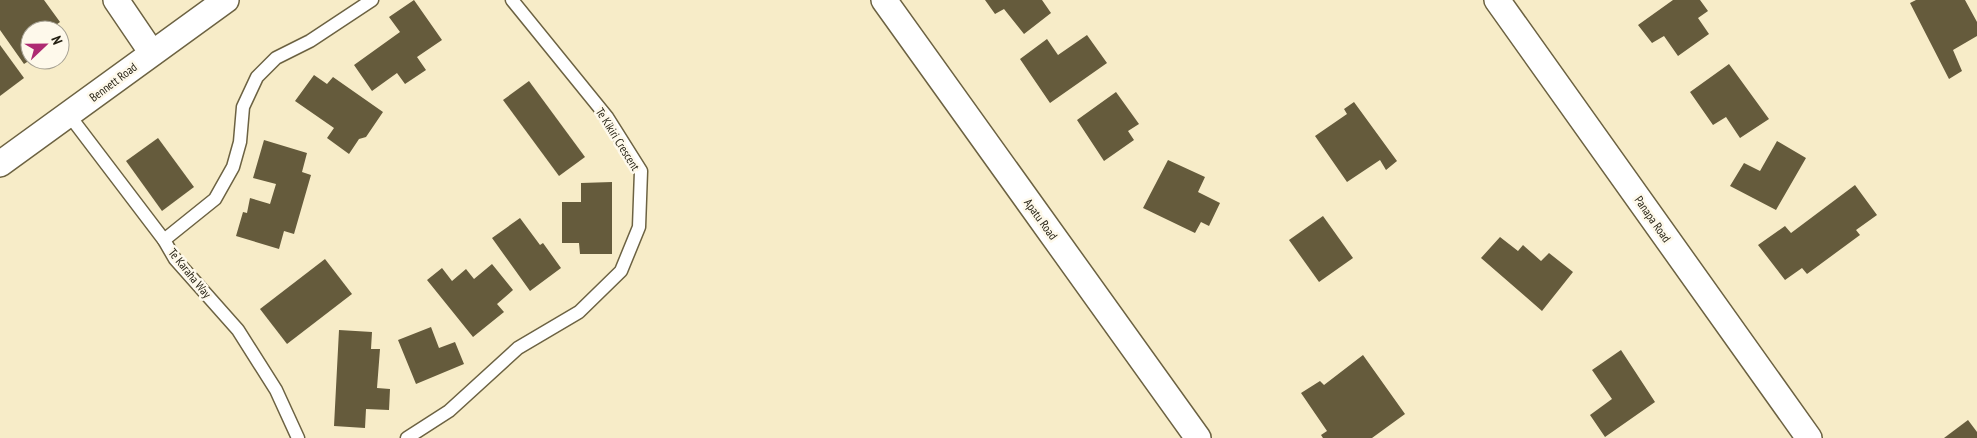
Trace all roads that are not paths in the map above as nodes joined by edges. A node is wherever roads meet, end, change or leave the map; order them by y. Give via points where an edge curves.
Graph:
1 (116, 0) edge
2 (226, 0) edge
3 (372, 0) edge
4 (512, 0) edge
5 (884, 0) edge
6 (1497, 0) edge
7 (152, 53) junction
8 (69, 115) junction
9 (0, 164) edge
10 (164, 240) junction
11 (298, 438) edge
12 (407, 438) edge
13 (1198, 438) edge
14 (1809, 438) edge

1 - 7 street
2 - 7 street, Bennett Road
3 - 10 lane via 310,41 276,58 257,77 243,107 240,142 233,167 215,199
4 - 12 lane, Te Kikiri Crescent via 607,117 640,171 639,227 621,271 579,312 518,348 449,411
5 - 13 street, Apatu Road
6 - 14 street, Panapa Road
7 - 8 street, Bennett Road
8 - 9 street, Bennett Road
8 - 10 lane, Te Karaha Way
10 - 11 lane, Te Karaha Way via 175,259 238,330 276,390

